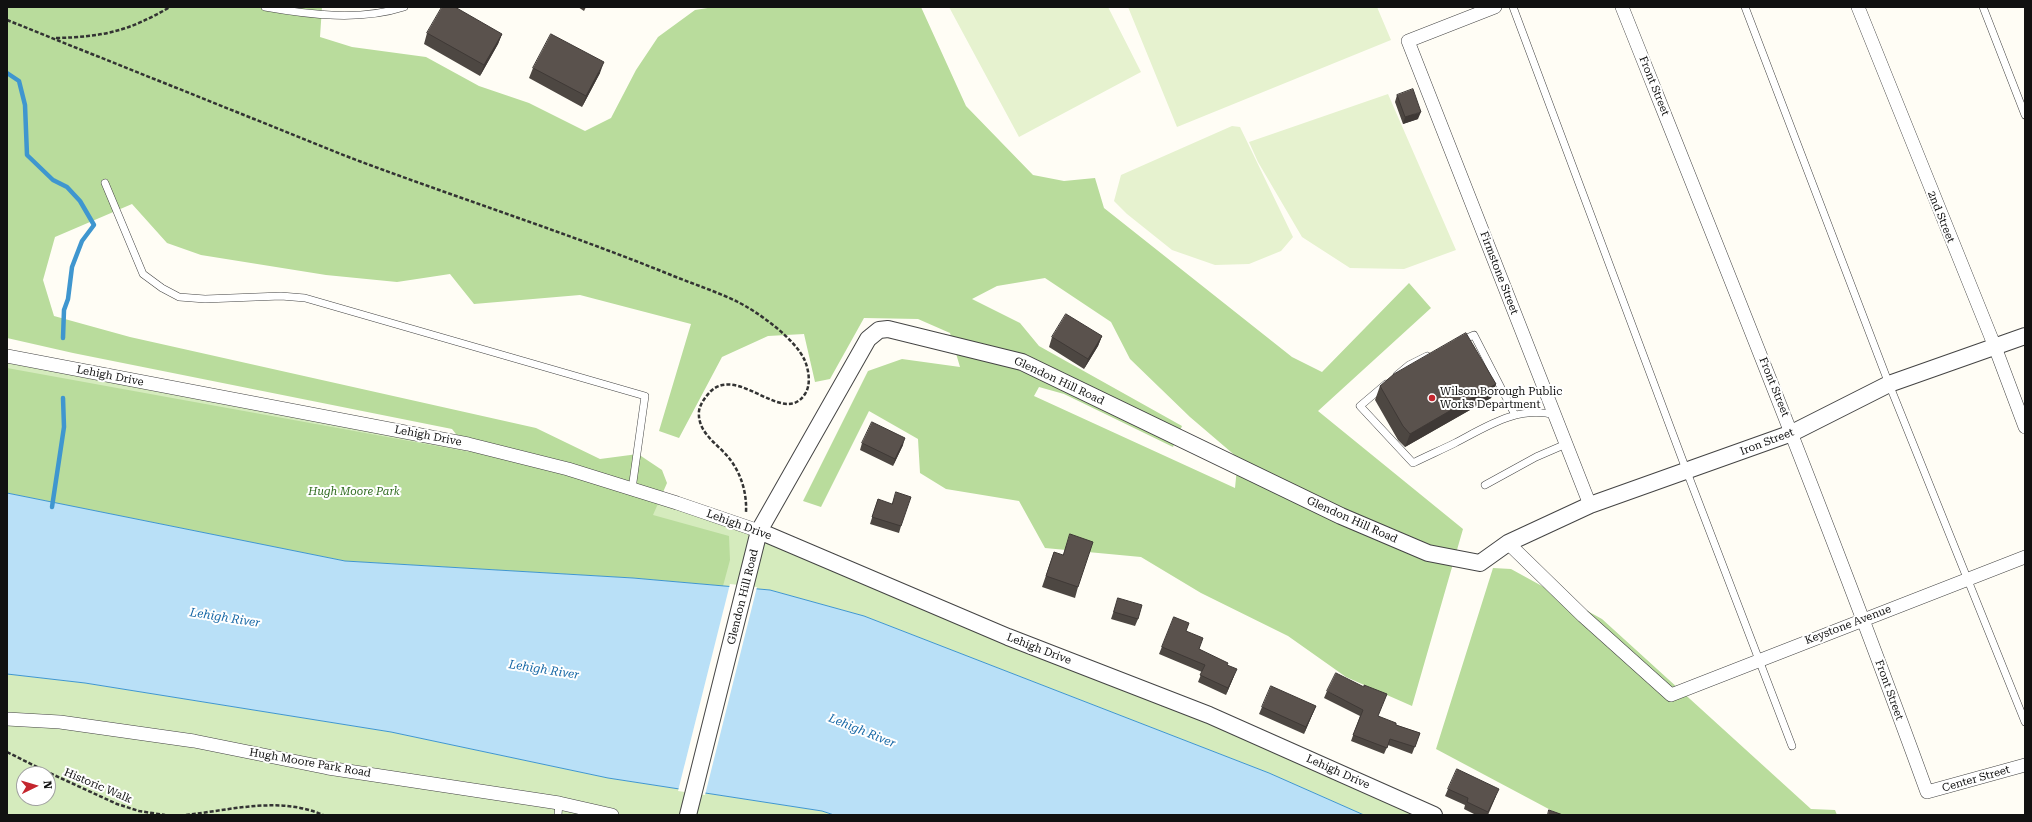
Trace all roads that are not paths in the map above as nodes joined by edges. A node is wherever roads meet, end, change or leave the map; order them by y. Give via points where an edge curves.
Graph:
1 (265, 7) edge
2 (404, 7) edge
3 (1495, 7) edge
4 (1513, 7) edge
5 (1622, 7) edge
6 (1745, 7) edge
7 (1858, 7) edge
8 (1983, 7) edge
9 (2025, 115) edge
10 (105, 183) dead end
11 (2025, 336) edge
12 (1452, 345) edge
13 (1995, 347) junction
14 (1438, 352) edge
15 (7, 356) edge
16 (1889, 384) junction
17 (1515, 415) junction
18 (1555, 415) junction
19 (2025, 427) edge
20 (1792, 433) junction
21 (1566, 444) junction
22 (1687, 472) junction
23 (1485, 485) dead end
24 (632, 489) junction
25 (1590, 506) junction
26 (759, 531) junction
27 (1508, 543) junction
28 (2025, 557) edge
29 (1967, 580) junction
30 (1864, 619) junction
31 (1758, 660) junction
32 (7, 719) edge
33 (2025, 722) edge
34 (1792, 746) dead end
35 (2025, 765) edge
36 (1927, 792) joint
37 (558, 809) edge
38 (689, 812) edge
39 (612, 815) edge
40 (1434, 815) edge

1 - 2 lane via 354,15 383,14
3 - 18 street, Firmstone Street via 1408,41
4 - 22 lane
5 - 20 street, Front Street
6 - 16 lane
7 - 13 street, 2nd Street
8 - 9 lane
10 - 24 lane via 143,274 179,297 305,298 645,396
11 - 13 street, Iron Street
12 - 17 lane via 1474,335
13 - 16 street, Iron Street
13 - 19 street, 2nd Street
14 - 17 lane via 1409,365 1360,406 1413,463 1501,419
15 - 24 street, Lehigh Drive via 468,444 568,469
16 - 20 street, Iron Street
16 - 29 lane
17 - 18 lane via 1544,412
18 - 21 street, Firmstone Street
20 - 22 street, Iron Street
20 - 30 street, Front Street
21 - 23 lane
21 - 25 street, Firmstone Street
22 - 25 street, Iron Street
22 - 31 lane
24 - 26 street, Lehigh Drive
25 - 27 street, Iron Street
26 - 27 street, Glendon Hill Road via 868,339 879,330 888,329 1022,362 1341,516 1428,553 1480,563
26 - 38 street, Glendon Hill Road
26 - 40 street, Lehigh Drive via 1008,637 1208,715
27 - 31 street, Keystone Avenue via 1583,616 1671,695
28 - 29 street, Keystone Avenue
29 - 30 street, Keystone Avenue
29 - 33 lane
30 - 31 street, Keystone Avenue
30 - 36 street, Front Street
31 - 34 lane
32 - 37 street, Hugh Moore Park Road via 60,722 194,741
35 - 36 street, Center Street
37 - 39 street, Hugh Moore Park Road

